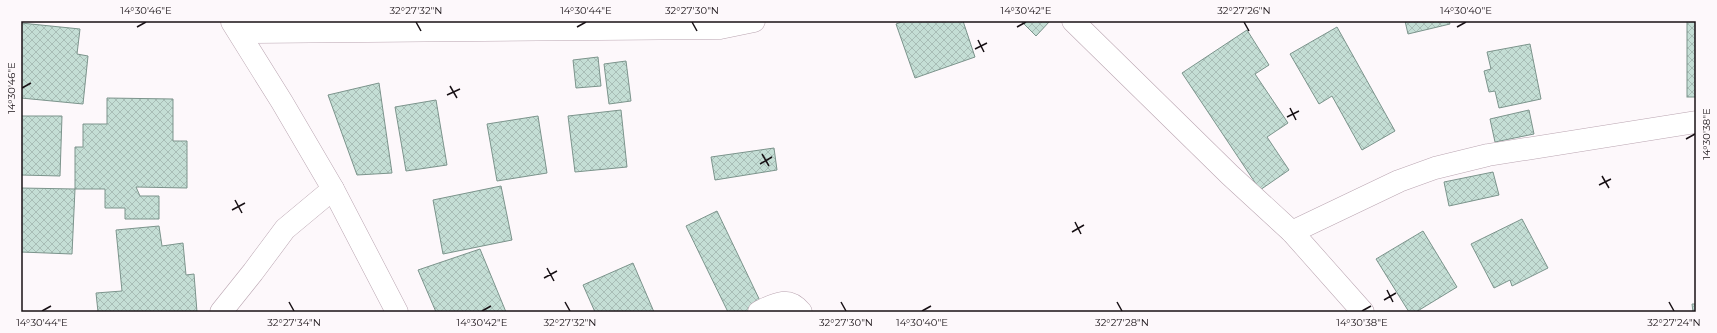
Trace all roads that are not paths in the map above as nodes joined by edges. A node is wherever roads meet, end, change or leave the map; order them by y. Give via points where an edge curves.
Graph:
1 (754, 21) edge
2 (1073, 21) edge
3 (235, 27) edge
4 (1696, 122) edge
5 (333, 189) junction
6 (1292, 232) junction
7 (221, 312) edge
8 (397, 312) edge
9 (759, 312) edge
10 (801, 312) edge
11 (1363, 312) edge

1 - 3 street via 720,28
2 - 6 street
3 - 5 street
4 - 6 street via 1488,155 1435,168 1399,181
5 - 7 street via 285,229
5 - 8 street
6 - 11 street
9 - 10 street via 786,302 795,305

